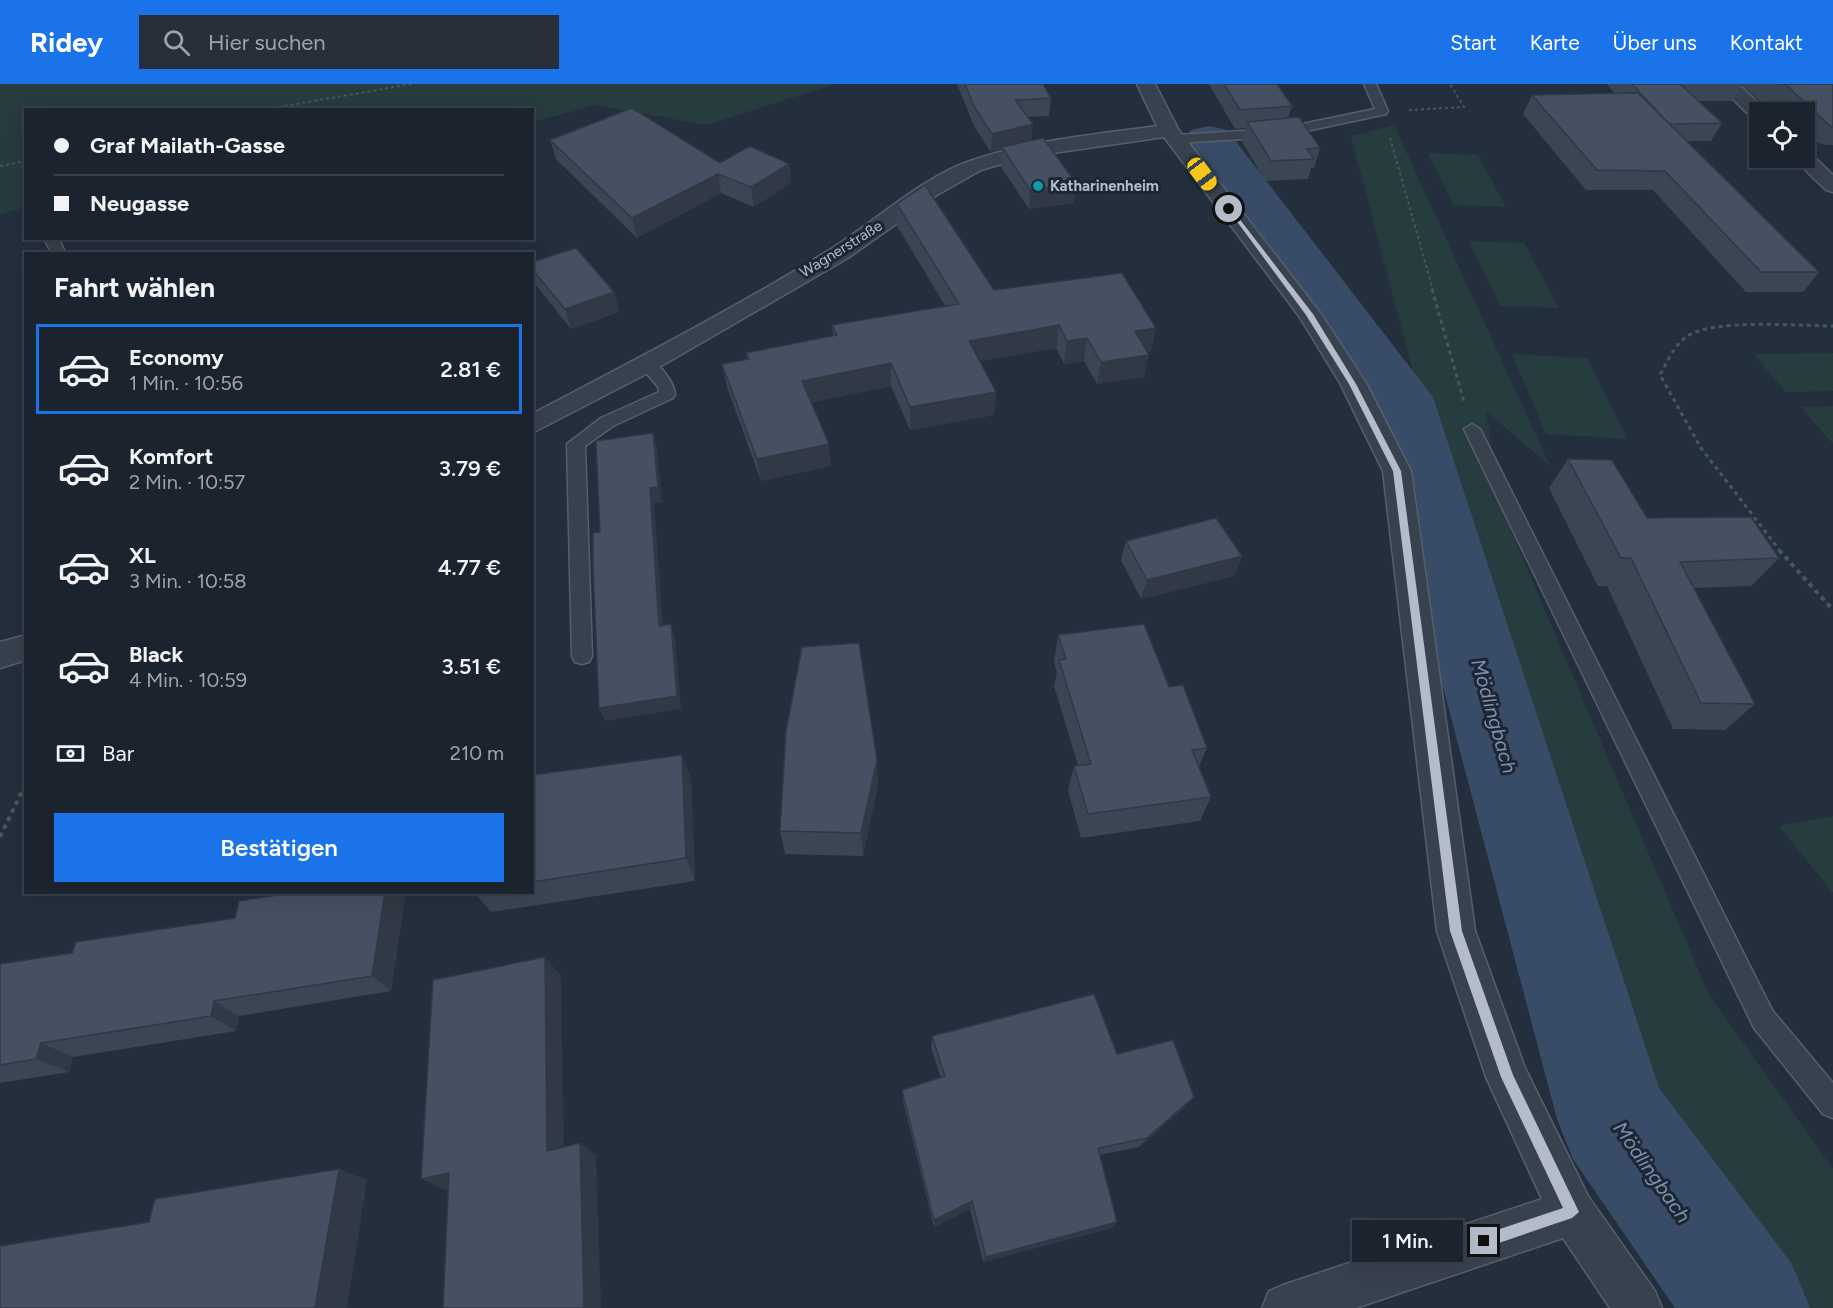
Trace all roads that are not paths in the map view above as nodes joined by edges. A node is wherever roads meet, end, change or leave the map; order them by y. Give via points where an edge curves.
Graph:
1 (1146, 84) edge
2 (1370, 84) edge
3 (1727, 84) edge
4 (1749, 105) edge
5 (1178, 136) junction
6 (1814, 168) edge
7 (1833, 186) edge
8 (647, 364) junction
9 (534, 423) edge
10 (1472, 429) road end
11 (24, 648) edge
12 (0, 655) edge
13 (582, 656) dead end
14 (1833, 1104) edge
15 (1572, 1212) junction
16 (1286, 1308) edge
17 (1638, 1308) edge

1 - 5 street
2 - 5 lane via 1382,111 1278,133
3 - 4 street
5 - 8 street, Wagnerstraße via 1022,152 974,166 840,252
5 - 15 street via 1309,314 1353,384 1397,471 1456,931 1507,1077
6 - 7 street
8 - 9 street, Wagnerstraße
8 - 13 lane via 666,386 667,394 607,422 576,444
10 - 14 lane via 1763,1019
11 - 12 street
15 - 16 street
15 - 17 street

